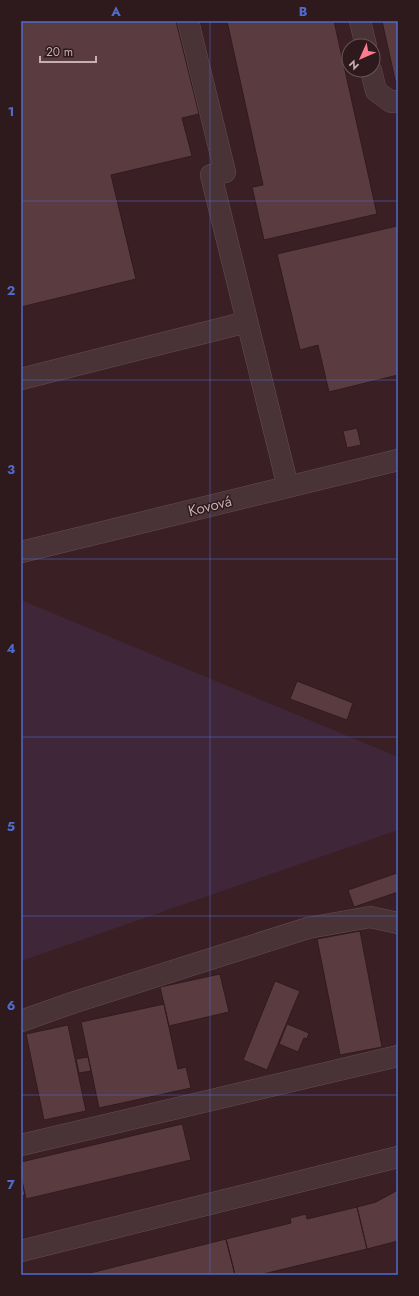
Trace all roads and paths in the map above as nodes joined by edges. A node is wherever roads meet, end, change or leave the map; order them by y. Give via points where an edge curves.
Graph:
1 (188, 21) edge
2 (360, 21) edge
3 (364, 38) edge
4 (373, 78) edge
5 (398, 101) edge
6 (247, 322) junction
7 (21, 378) edge
8 (398, 460) edge
9 (288, 487) junction
10 (21, 552) edge
11 (398, 923) edge
12 (21, 1021) edge
13 (398, 1056) edge
14 (21, 1145) edge
15 (398, 1157) edge
16 (21, 1251) edge

1 - 6 lane via 225,172 211,175
2 - 3 lane
4 - 5 lane via 376,91 391,102
6 - 7 lane
6 - 9 lane
8 - 9 lane, Kovová
9 - 10 lane, Kovová
11 - 12 lane via 370,917 308,928
13 - 14 lane
15 - 16 lane

